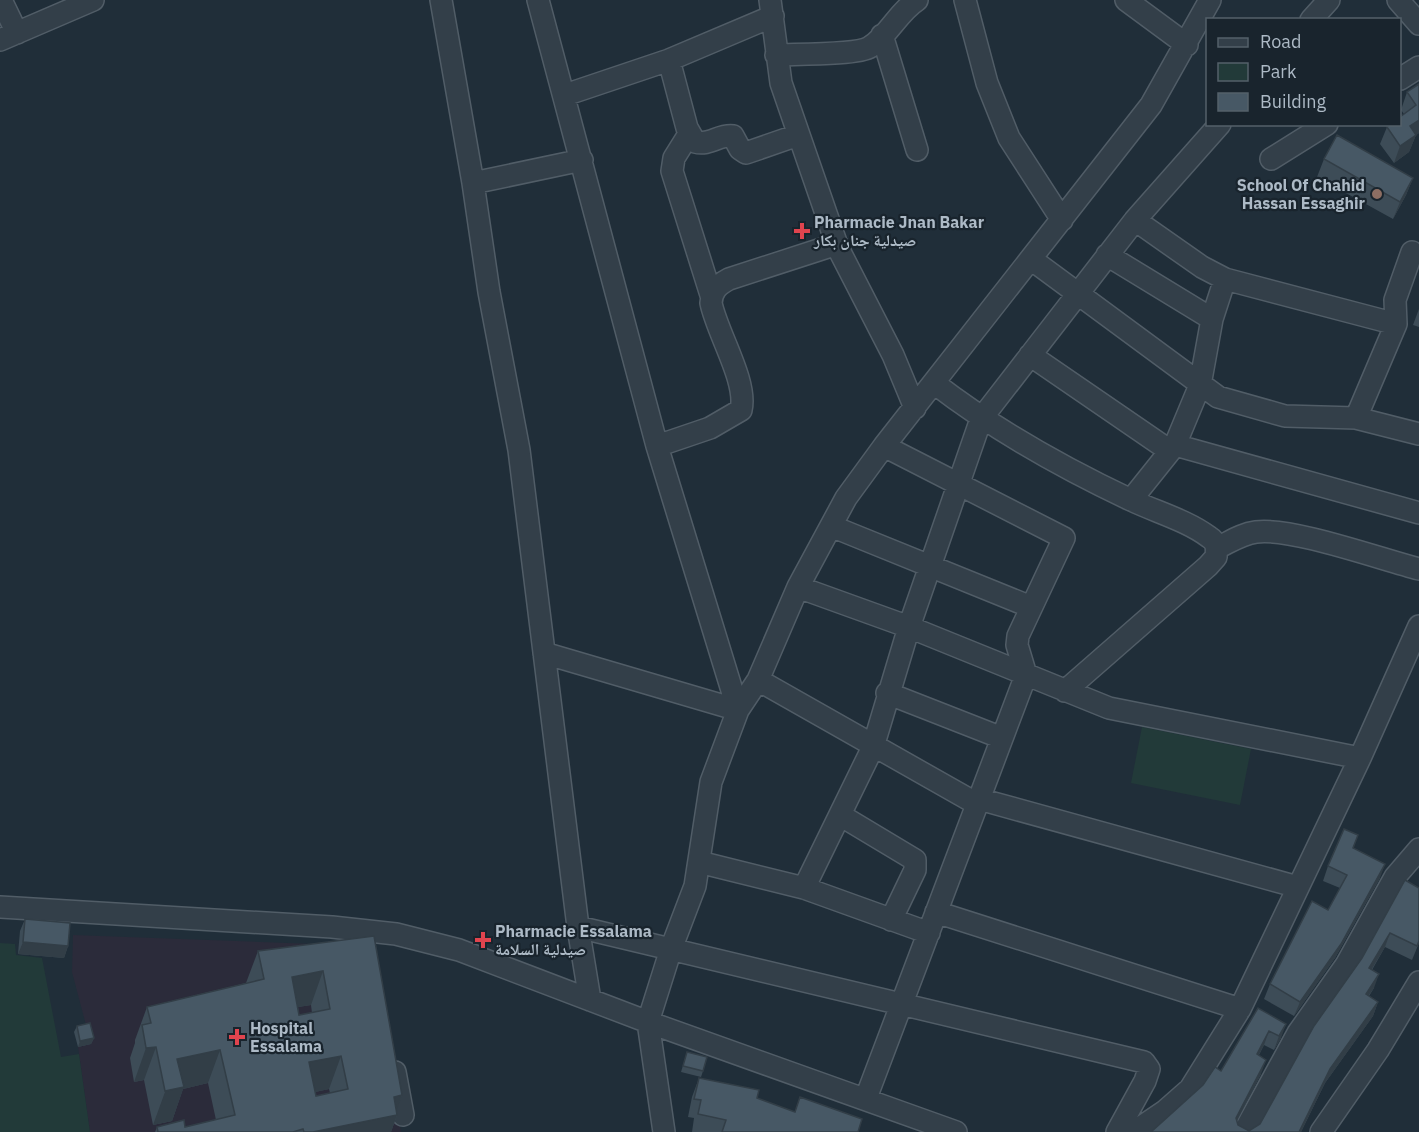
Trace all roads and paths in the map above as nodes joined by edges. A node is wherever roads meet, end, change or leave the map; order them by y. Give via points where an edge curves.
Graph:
1 (1, 0) edge
2 (93, 0) edge
3 (441, 0) edge
4 (538, 0) edge
5 (917, 0) edge
6 (966, 0) edge
7 (1126, 0) edge
8 (1210, 0) edge
9 (771, 8) edge
10 (882, 35) junction
11 (9, 36) edge
12 (1187, 45) junction
13 (776, 55) junction
14 (669, 60) junction
15 (1419, 67) edge
16 (1401, 78) edge
17 (565, 95) junction
18 (1218, 126) edge
19 (1324, 126) edge
20 (689, 134) junction
21 (798, 135) junction
22 (917, 150) dead end
23 (1271, 159) dead end
24 (582, 160) junction
25 (473, 183) junction
26 (1062, 220) junction
27 (1136, 220) junction
28 (837, 244) junction
29 (1412, 252) dead end
30 (1107, 255) junction
31 (1030, 259) junction
32 (1225, 279) junction
33 (711, 295) junction
34 (1076, 295) junction
35 (1212, 320) junction
36 (1396, 324) junction
37 (1030, 355) junction
38 (934, 383) junction
39 (1200, 386) junction
40 (915, 408) junction
41 (1356, 418) junction
42 (981, 419) junction
43 (1419, 434) edge
44 (657, 446) junction
45 (884, 446) junction
46 (1172, 448) junction
47 (959, 482) junction
48 (1131, 500) junction
49 (1419, 513) edge
50 (831, 526) junction
51 (1217, 548) junction
52 (931, 565) junction
53 (1419, 569) edge
54 (798, 587) junction
55 (1031, 607) junction
56 (1419, 626) edge
57 (909, 627) junction
58 (544, 653) junction
59 (1026, 675) junction
60 (758, 680) junction
61 (1065, 691) junction
62 (887, 693) junction
63 (738, 710) junction
64 (1002, 738) junction
65 (873, 747) junction
66 (1360, 758) junction
67 (978, 802) junction
68 (840, 815) junction
69 (1419, 849) edge
70 (699, 862) junction
71 (1298, 887) junction
72 (804, 888) junction
73 (0, 907) edge
74 (936, 912) junction
75 (891, 920) junction
76 (578, 927) junction
77 (371, 932) junction
78 (928, 933) junction
79 (671, 949) junction
80 (375, 954) edge
81 (1419, 982) edge
82 (590, 1000) junction
83 (902, 1003) junction
84 (1265, 1016) junction
85 (648, 1022) junction
86 (391, 1046) edge
87 (866, 1098) junction
88 (403, 1115) edge
89 (664, 1132) edge
90 (956, 1132) edge
91 (1117, 1132) edge
92 (1134, 1132) edge
93 (1244, 1132) edge
94 (1321, 1132) edge

1 - 11 street
2 - 11 street
3 - 25 street
4 - 17 street
5 - 10 street
6 - 26 street via 987,83 1009,138
7 - 12 street
8 - 12 street
9 - 13 street
9 - 14 street
10 - 13 street via 871,47 859,51
10 - 22 street
12 - 26 street via 1151,105
13 - 21 street
14 - 17 street
14 - 20 street
15 - 16 street
17 - 24 street
18 - 27 street
19 - 23 street
20 - 21 street via 695,142 703,144 733,136 746,153
20 - 33 street via 674,158 672,171
21 - 28 street
24 - 25 street
24 - 44 street
25 - 58 street via 519,450
26 - 31 street
27 - 30 street
27 - 32 street
28 - 33 street via 729,279
28 - 40 street
29 - 36 street via 1395,300
30 - 34 street
30 - 35 street
31 - 34 street
31 - 38 street
32 - 35 street
32 - 36 street
33 - 44 street via 714,317 739,383 741,410 710,429
34 - 37 street
34 - 39 street
35 - 39 street
36 - 41 street
37 - 42 street
37 - 46 street
38 - 40 street
38 - 42 street
39 - 41 street via 1218,397 1285,416
39 - 46 street
40 - 45 street
41 - 43 street
42 - 47 street
42 - 48 street
44 - 63 street
45 - 47 street
45 - 50 street
46 - 48 street
46 - 49 street
47 - 52 street
47 - 55 street via 1064,538
48 - 51 street via 1210,537
50 - 52 street
50 - 54 street
51 - 53 street via 1242,535 1283,533
51 - 61 street via 1216,557 1208,566
52 - 55 street
52 - 57 street
54 - 57 street
54 - 60 street
55 - 59 street via 1017,645
56 - 66 street
57 - 59 street
57 - 62 street
58 - 63 street
58 - 76 street
59 - 61 street
59 - 64 street
60 - 63 street
60 - 65 street
61 - 66 street via 1109,708
62 - 64 street
62 - 65 street
63 - 70 street via 711,782
64 - 67 street
65 - 67 street
65 - 68 street
66 - 71 street
67 - 71 street
67 - 74 street
68 - 72 street
68 - 75 street via 915,860 915,870
69 - 84 street via 1395,877 1346,965
70 - 72 street
70 - 79 street via 695,886
71 - 84 street
72 - 75 street
73 - 77 street
74 - 78 street
74 - 84 street
75 - 78 street
76 - 79 street
76 - 82 street
77 - 80 street
77 - 82 street via 396,934 459,950
78 - 83 street
79 - 83 street
79 - 85 street
81 - 94 street
82 - 85 street
83 - 87 street
83 - 91 street via 1144,1062 1149,1069 1146,1081
84 - 92 street via 1190,1089
84 - 93 street
85 - 87 street
85 - 89 street
86 - 88 street
87 - 90 street

